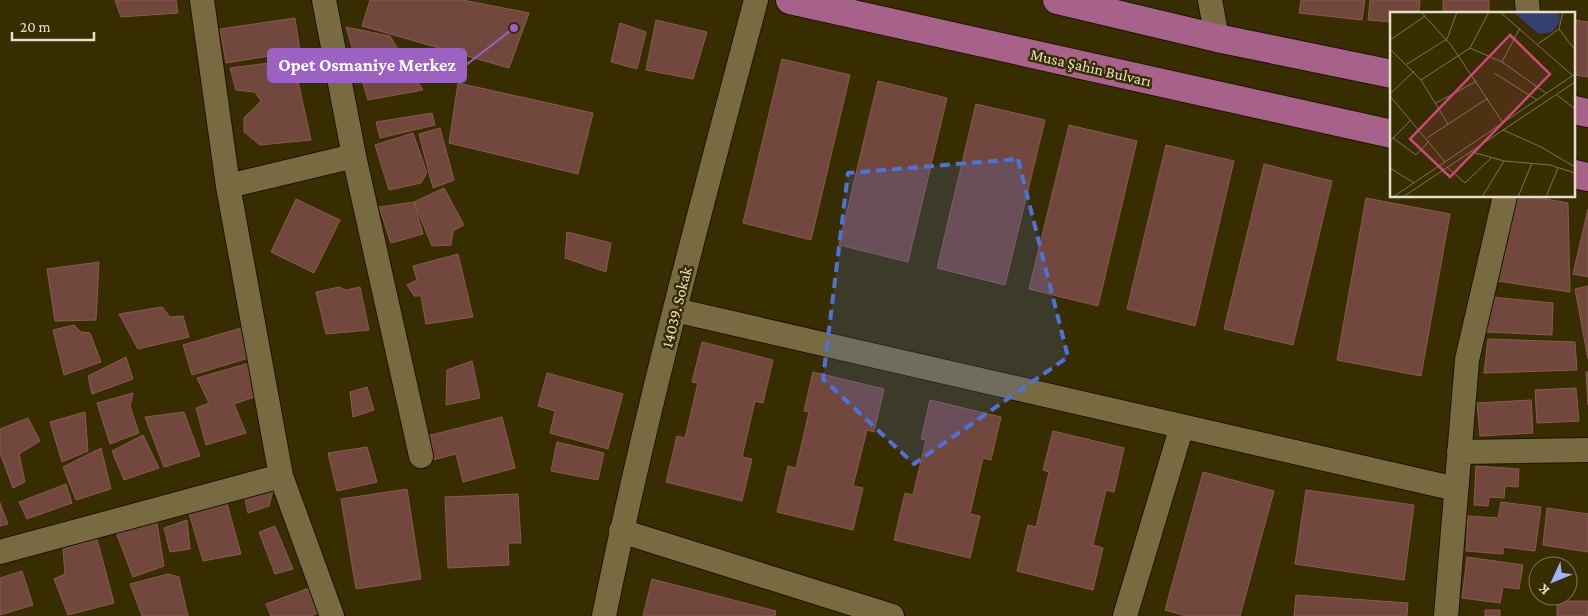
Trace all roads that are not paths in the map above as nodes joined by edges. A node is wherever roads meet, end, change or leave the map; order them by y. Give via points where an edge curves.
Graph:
1 (202, 0) edge
2 (324, 0) edge
3 (756, 0) edge
4 (790, 0) edge
5 (1057, 0) edge
6 (1210, 0) edge
7 (1217, 38) junction
8 (1390, 74) edge
9 (1390, 134) edge
10 (354, 156) junction
11 (228, 186) junction
12 (1505, 198) edge
13 (675, 310) junction
14 (1182, 426) junction
15 (1588, 450) edge
16 (1459, 452) junction
17 (421, 456) dead end
18 (281, 476) junction
19 (1456, 489) junction
20 (621, 531) junction
21 (0, 552) edge
22 (332, 616) edge
23 (604, 616) edge
24 (892, 616) edge
25 (1125, 616) edge
26 (1446, 616) edge

1 - 11 street
2 - 10 street
3 - 13 street, 14039. Sokak
4 - 9 main road, Musa Şahin Bulvarı
5 - 7 main road
6 - 7 street
7 - 8 main road
10 - 11 street
10 - 17 street
11 - 18 street
12 - 16 street via 1468,360
13 - 14 street
13 - 20 street, 14039. Sokak
14 - 19 street
14 - 25 street
15 - 16 street
16 - 19 street
18 - 21 street
18 - 22 street
19 - 26 street
20 - 23 street, 14039. Sokak
20 - 24 street

